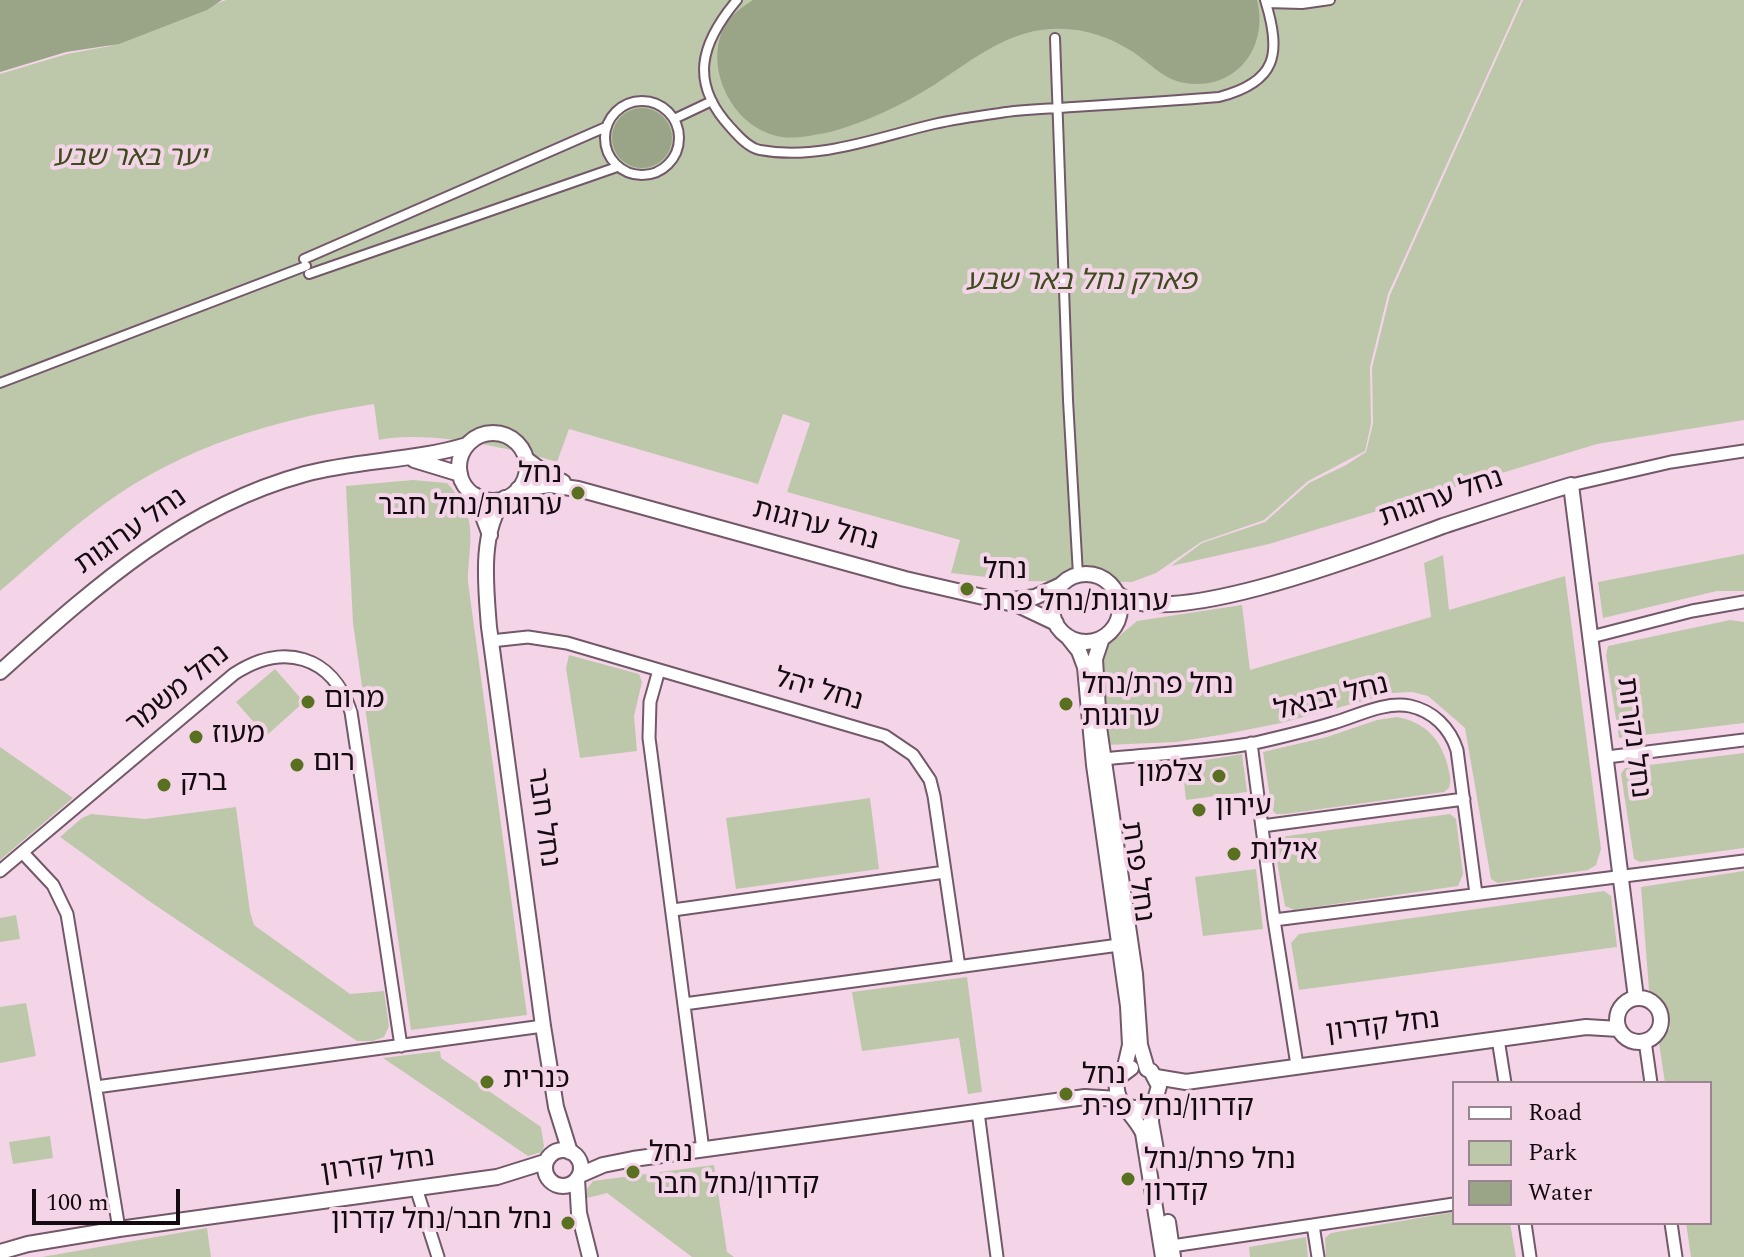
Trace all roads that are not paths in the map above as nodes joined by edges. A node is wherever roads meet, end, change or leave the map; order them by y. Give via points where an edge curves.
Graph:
1 (737, 0) edge
2 (1330, 0) edge
3 (1266, 1) edge
4 (1285, 2) edge
5 (1055, 38) dead end
6 (712, 101) junction
7 (1057, 109) junction
8 (674, 119) junction
9 (606, 127) junction
10 (617, 167) junction
11 (307, 266) junction
12 (0, 383) edge
13 (467, 445) junction
14 (1744, 451) edge
15 (410, 459) junction
16 (526, 459) junction
17 (460, 474) junction
18 (1571, 485) junction
19 (518, 489) junction
20 (578, 489) junction
21 (475, 495) junction
22 (505, 498) junction
23 (490, 536) junction
24 (1078, 575) junction
25 (1061, 585) junction
26 (1117, 593) junction
27 (991, 600) junction
28 (1744, 602) edge
29 (1158, 604) junction
30 (1119, 619) junction
31 (1056, 623) junction
32 (1067, 636) junction
33 (1591, 637) junction
34 (1102, 638) junction
35 (491, 641) junction
36 (659, 670) junction
37 (0, 672) edge
38 (1744, 740) edge
39 (1251, 743) junction
40 (1607, 757) junction
41 (1102, 759) junction
42 (1464, 799) junction
43 (1262, 826) junction
44 (23, 853) junction
45 (1744, 861) edge
46 (0, 871) edge
47 (945, 872) junction
48 (1622, 875) junction
49 (1476, 894) junction
50 (673, 910) junction
51 (1274, 920) junction
52 (1119, 945) junction
53 (959, 967) junction
54 (1636, 998) junction
55 (684, 1004) junction
56 (1618, 1022) junction
57 (543, 1026) junction
58 (1498, 1039) junction
59 (1645, 1041) junction
60 (401, 1046) junction
61 (1297, 1065) junction
62 (1152, 1073) junction
63 (1121, 1075) junction
64 (1505, 1081) edge
65 (1651, 1081) edge
66 (1186, 1082) junction
67 (96, 1087) junction
68 (1085, 1097) junction
69 (1155, 1100) junction
70 (1123, 1103) junction
71 (556, 1107) junction
72 (978, 1112) junction
73 (703, 1150) junction
74 (574, 1155) junction
75 (548, 1159) junction
76 (633, 1159) junction
77 (497, 1177) junction
78 (578, 1177) junction
79 (552, 1182) junction
80 (416, 1188) junction
81 (1452, 1204) edge
82 (1313, 1225) junction
83 (1525, 1225) edge
84 (1671, 1225) edge
85 (582, 1227) junction
86 (119, 1229) junction
87 (0, 1243) edge
88 (28, 1244) junction
89 (0, 1252) edge
90 (1169, 1253) edge
91 (438, 1257) edge
92 (590, 1257) edge
93 (997, 1257) edge
94 (1318, 1257) edge
95 (1530, 1257) edge
96 (1676, 1257) edge

1 - 6 street via 705,49
2 - 4 street
3 - 4 street
3 - 7 street via 1274,50 1270,66 1263,78 1238,92
5 - 7 street
6 - 7 street via 716,112 756,149 785,152 865,143 1004,112
6 - 8 street
7 - 24 street
8 - 9 street via 661,107 639,101 617,110
8 - 10 street via 679,142 666,167 644,176
9 - 10 street via 605,147
9 - 11 street
10 - 11 street
11 - 12 street
13 - 15 street, נחל ערוגות
13 - 16 street via 485,434 501,434 519,445
13 - 17 street
14 - 18 street, נחל ערוגות
15 - 17 street, נחל ערוגות
15 - 37 street, נחל ערוגות via 309,473 214,508 128,563
16 - 19 street via 526,475
16 - 20 street, נחל ערוגות
17 - 21 street
18 - 29 street, נחל ערוגות via 1303,575 1242,592
18 - 33 street, נחל נקרות
19 - 20 street, נחל ערוגות
19 - 22 street
20 - 27 street, נחל ערוגות
21 - 22 street
21 - 23 street, נחל חבר
22 - 23 street, נחל חבר
23 - 35 street, נחל חבר
24 - 25 street
24 - 26 street via 1098,576
25 - 27 street, נחל ערוגות via 1035,597
25 - 31 street via 1053,599
26 - 29 street, נחל ערוגות via 1125,600
26 - 30 street
27 - 31 street, נחל ערוגות via 1032,610
28 - 33 street
29 - 30 street, נחל ערוגות
30 - 34 street
31 - 32 street
32 - 34 street via 1087,642
32 - 52 street, נחל פרת via 1085,667
33 - 40 street, נחל נקרות
34 - 41 street, נחל פרת via 1095,671
35 - 36 street, נחל יהל via 543,638
35 - 57 street, נחל חבר
36 - 47 street, נחל יהל via 901,745 930,780
36 - 50 street via 650,702 649,738
38 - 40 street
39 - 41 street, נחל יבנאל
39 - 42 street, נחל יבנאל via 1387,707 1411,706 1442,723 1454,741
39 - 43 street
40 - 48 street, נחל נקרות
41 - 62 street, נחל פרת via 1135,974 1140,1045
42 - 43 street
42 - 49 street, נחל יבנאל
43 - 51 street
44 - 46 street, נחל משמר
44 - 60 street, נחל משמר via 244,667 277,656 303,658 334,680 351,712
44 - 67 street via 64,904
45 - 48 street
47 - 50 street
47 - 53 street, נחל יהל
48 - 49 street
48 - 54 street, נחל נקרות
49 - 51 street
50 - 55 street
51 - 61 street
52 - 53 street
52 - 63 street, נחל פרת via 1130,1035
53 - 55 street
54 - 56 street via 1623,1005
54 - 59 street via 1651,1001 1661,1017 1658,1032
55 - 73 street
56 - 58 street, נחל קדרון
56 - 59 street via 1630,1040
57 - 60 street
57 - 71 street, נחל חבר
58 - 61 street, נחל קדרון
58 - 64 street
59 - 65 street
60 - 67 street
61 - 66 street, נחל קדרון
62 - 63 street via 1135,1067
62 - 66 street, נחל קדרון
62 - 69 street via 1159,1089
63 - 68 street
63 - 70 street via 1116,1089
66 - 69 street, נחל קדרון
67 - 86 street
68 - 70 street
68 - 72 street
69 - 70 street via 1141,1109
69 - 90 street via 1151,1122
70 - 90 street via 1140,1126
71 - 74 street, נחל חבר
71 - 75 street, נחל חבר
72 - 73 street
72 - 93 street
73 - 76 street
74 - 75 street via 561,1150
74 - 76 street
74 - 78 street via 581,1166
75 - 77 street, נחל קדרון
75 - 79 street via 545,1171
76 - 78 street
77 - 79 street, נחל קדרון
77 - 80 street, נחל קדרון
78 - 79 street via 570,1185
78 - 85 street
79 - 85 street
80 - 86 street, נחל קדרון
80 - 91 street
81 - 82 street
82 - 90 street
82 - 94 street
83 - 95 street
84 - 96 street
85 - 92 street
86 - 88 street, נחל קדרון
87 - 88 street, נחל קדרון
88 - 89 street, נחל קדרון

